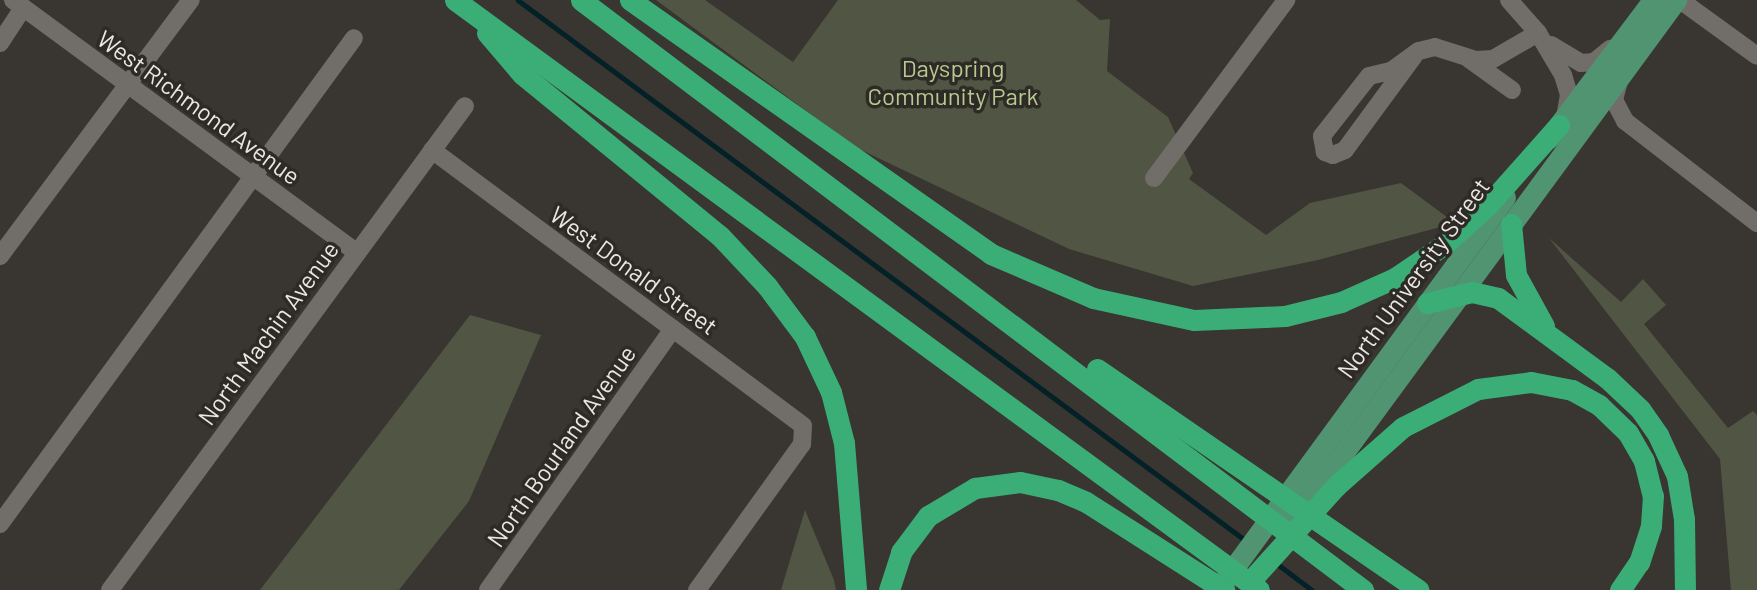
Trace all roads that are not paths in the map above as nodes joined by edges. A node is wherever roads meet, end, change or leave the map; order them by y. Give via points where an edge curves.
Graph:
1 (581, 0) edge
2 (630, 0) edge
3 (1286, 0) edge
4 (1509, 0) edge
5 (1653, 0) edge
6 (1678, 0) edge
7 (189, 1) edge
8 (18, 4) edge
9 (461, 5) edge
10 (1639, 20) junction
11 (1538, 33) junction
12 (354, 38) dead end
13 (0, 43) edge
14 (1414, 55) junction
15 (1757, 56) edge
16 (1468, 58) junction
17 (1619, 80) junction
18 (127, 84) junction
19 (1512, 90) dead end
20 (465, 106) dead end
21 (1561, 123) junction
22 (432, 150) junction
23 (1154, 177) dead end
24 (255, 178) junction
25 (832, 188) junction
26 (1757, 223) edge
27 (1511, 224) junction
28 (357, 253) junction
29 (0, 256) edge
30 (1460, 293) junction
31 (1427, 303) junction
32 (673, 330) junction
33 (1546, 331) junction
34 (1317, 484) junction
35 (0, 524) edge
36 (1228, 581) edge
37 (1252, 586) edge
38 (110, 590) edge
39 (488, 590) edge
40 (697, 590) edge
41 (856, 590) edge
42 (889, 590) edge
43 (1217, 590) edge
44 (1363, 590) edge
45 (1418, 590) edge
46 (1620, 590) edge
47 (1685, 590) edge

1 - 25 highway
2 - 21 highway via 992,254 1093,298 1194,320 1285,316 1341,302 1395,278 1466,225
3 - 23 street
4 - 11 street
5 - 10 main road, North University Street
6 - 15 street
6 - 17 main road, North University Street
7 - 18 street
8 - 13 street
8 - 18 street, West Richmond Avenue
9 - 37 highway
9 - 41 highway via 522,74 720,236 767,286 805,337 827,382 839,421
10 - 11 street via 1591,63 1568,60
10 - 21 main road, North University Street
11 - 16 street via 1493,59
11 - 21 street via 1567,84 1570,104
12 - 24 street
14 - 14 street via 1360,84 1322,136 1325,152 1334,155 1345,150
14 - 16 street via 1442,47
16 - 19 street
17 - 26 street via 1614,94 1618,111 1651,143
17 - 27 main road, North University Street
18 - 24 street, West Richmond Avenue
18 - 29 street
20 - 22 street, North Machin Avenue
21 - 31 main road, North University Street
22 - 28 street, North Machin Avenue
22 - 32 street, West Donald Street
24 - 28 street, West Richmond Avenue
24 - 35 street via 209,233
25 - 44 highway
25 - 45 highway
27 - 30 main road, North University Street
27 - 33 highway via 1516,275
28 - 38 street, North Machin Avenue
30 - 31 highway
30 - 33 highway via 1492,295
30 - 34 main road, North University Street
31 - 34 main road, North University Street
32 - 39 street, North Bourland Avenue
32 - 40 street, West Donald Street via 786,411 804,430 802,444
33 - 47 highway via 1628,397 1664,445 1681,493
34 - 36 main road, North University Street
34 - 37 highway
34 - 46 highway via 1445,402 1518,382 1565,387 1592,400 1618,422 1638,448 1650,482 1653,508 1648,538 1636,568
36 - 42 highway via 1086,502 1020,482 975,488 928,516 901,552
36 - 43 highway

